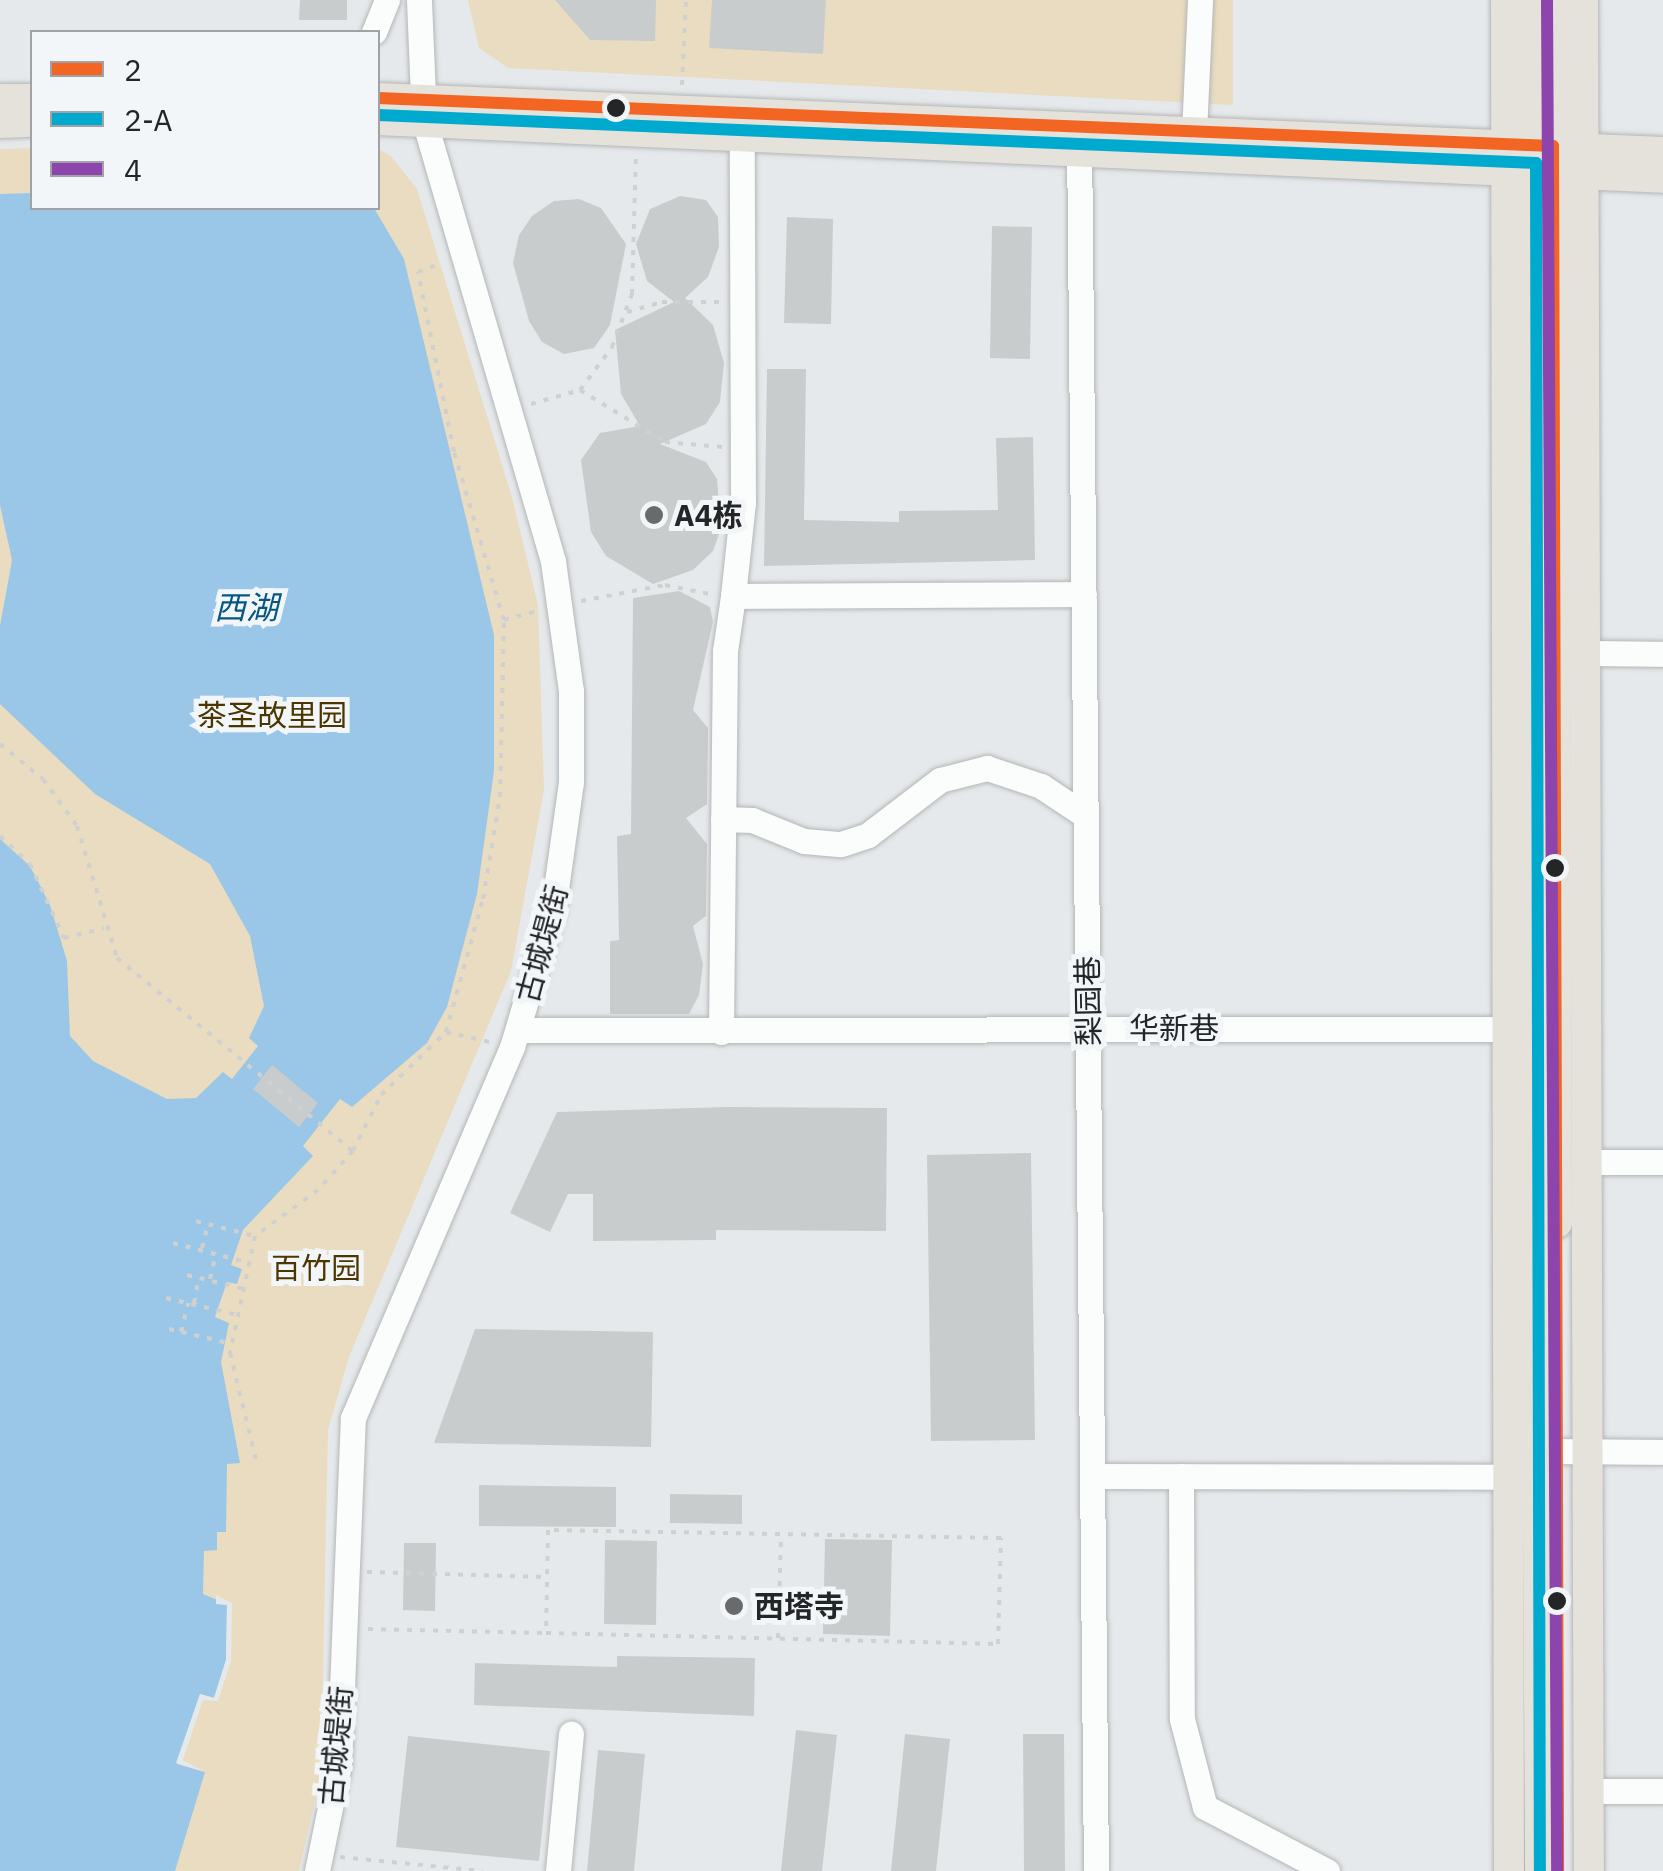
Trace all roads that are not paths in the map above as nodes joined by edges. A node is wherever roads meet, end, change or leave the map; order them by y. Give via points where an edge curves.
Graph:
1 (387, 0) edge
2 (435, 0) edge
3 (1200, 0) edge
4 (1506, 0) edge
5 (1529, 0) edge
6 (1554, 0) edge
7 (1583, 0) edge
8 (419, 11) edge
9 (375, 30) edge
10 (380, 98) edge
11 (0, 99) edge
12 (30, 100) edge
13 (422, 109) junction
14 (380, 120) edge
15 (0, 122) edge
16 (30, 122) edge
17 (1194, 133) junction
18 (742, 136) junction
19 (1079, 141) junction
20 (1663, 152) edge
21 (1542, 159) junction
22 (1663, 178) edge
23 (1084, 594) junction
24 (733, 596) junction
25 (1584, 653) junction
26 (1663, 654) edge
27 (1086, 816) junction
28 (723, 819) junction
29 (1088, 1028) junction
30 (1507, 1029) junction
31 (721, 1032) junction
32 (515, 1038) junction
33 (1586, 1162) junction
34 (1663, 1162) edge
35 (1572, 1451) junction
36 (1663, 1452) edge
37 (1092, 1476) junction
38 (1181, 1476) junction
39 (1508, 1476) junction
40 (571, 1734) dead end
41 (1588, 1791) junction
42 (1663, 1791) edge
43 (319, 1863) edge
44 (558, 1871) edge
45 (1096, 1871) edge
46 (1327, 1871) edge
47 (1509, 1871) edge
48 (1540, 1871) edge
49 (1558, 1871) edge
50 (1589, 1871) edge

1 - 9 street
2 - 8 street
3 - 17 street
4 - 21 main road
5 - 21 main road
6 - 21 main road
7 - 21 main road
8 - 13 street, 古城堤街
10 - 13 main road
11 - 12 main road
13 - 14 main road
13 - 18 main road
13 - 19 main road via 680,110
13 - 32 street, 古城堤街 via 561,606 571,691 568,824 553,910
15 - 16 main road
17 - 19 main road
17 - 21 main road
18 - 19 main road
18 - 24 street via 743,447
19 - 21 main road
19 - 23 street, 梨园巷
20 - 21 main road
21 - 22 main road
21 - 25 main road
21 - 30 main road
21 - 35 main road
21 - 48 main road
23 - 24 street
23 - 27 street, 梨园巷
24 - 28 street via 724,651
25 - 26 street
25 - 33 main road
27 - 28 street via 1041,786 988,768 940,780 868,835 842,844
27 - 29 street, 梨园巷
28 - 31 street
29 - 30 street, 华新巷
29 - 31 street, 华新巷
29 - 37 street, 梨园巷
30 - 39 main road
31 - 32 street, 华新巷
32 - 43 street, 古城堤街 via 359,1396 347,1466 340,1764
33 - 34 street
33 - 35 main road
35 - 36 street
35 - 41 main road
35 - 49 main road
37 - 38 street
37 - 45 street, 梨园巷
38 - 39 street
38 - 46 street via 1182,1719 1205,1807
39 - 47 main road
40 - 44 street
41 - 42 street
41 - 50 main road

